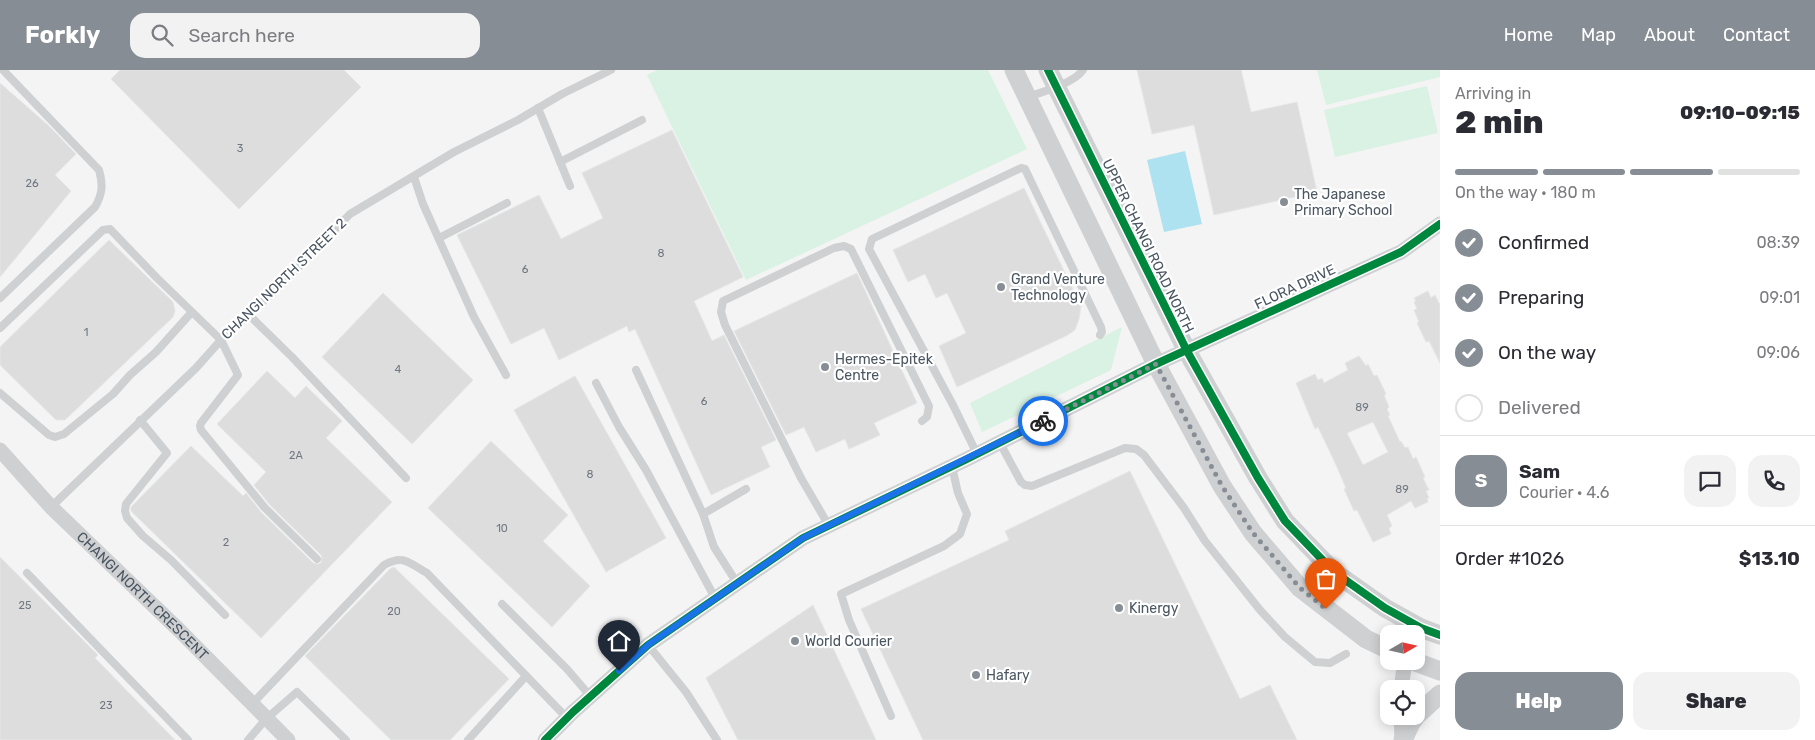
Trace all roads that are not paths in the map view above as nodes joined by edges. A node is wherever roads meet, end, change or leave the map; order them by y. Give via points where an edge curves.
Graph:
1 (3, 70) edge
2 (1014, 70) edge
3 (1048, 70) edge
4 (1083, 70) edge
5 (609, 71) edge
6 (1056, 87) junction
7 (1027, 97) junction
8 (538, 108) junction
9 (642, 120) dead end
10 (560, 162) junction
11 (414, 177) junction
12 (570, 186) dead end
13 (507, 203) dead end
14 (1440, 224) edge
15 (439, 238) junction
16 (0, 298) edge
17 (191, 312) junction
18 (248, 314) junction
19 (0, 328) edge
20 (1100, 335) dead end
21 (221, 340) junction
22 (1187, 351) junction
23 (1156, 364) junction
24 (636, 370) dead end
25 (506, 375) dead end
26 (596, 383) dead end
27 (0, 393) edge
28 (140, 420) junction
29 (922, 421) dead end
30 (1000, 443) junction
31 (0, 450) edge
32 (977, 454) junction
33 (952, 467) junction
34 (406, 478) dead end
35 (746, 489) dead end
36 (51, 507) junction
37 (703, 514) junction
38 (829, 526) junction
39 (317, 559) dead end
40 (27, 573) dead end
41 (737, 583) junction
42 (715, 598) junction
43 (502, 604) dead end
44 (225, 615) dead end
45 (1409, 625) edge
46 (1425, 633) edge
47 (1440, 635) edge
48 (648, 645) junction
49 (1380, 646) edge
50 (1346, 654) dead end
51 (1425, 665) edge
52 (1440, 670) edge
53 (526, 676) junction
54 (1440, 694) edge
55 (591, 696) junction
56 (252, 705) junction
57 (1425, 708) edge
58 (891, 716) dead end
59 (566, 718) junction
60 (266, 719) junction
61 (1401, 725) edge
62 (1410, 725) edge
63 (188, 740) edge
64 (248, 740) edge
65 (288, 740) edge
66 (346, 740) edge
67 (468, 740) edge
68 (546, 740) edge
69 (718, 740) edge
70 (1402, 740) edge

1 - 16 lane via 99,170 102,183 101,196 95,206
2 - 7 street
3 - 6 street, UPPER CHANGI ROAD NORTH
4 - 6 lane via 1080,75
5 - 8 lane, CHANGI NORTH STREET 2
6 - 7 lane
6 - 22 street, UPPER CHANGI ROAD NORTH
7 - 23 street
8 - 10 lane
8 - 11 lane, CHANGI NORTH STREET 2
9 - 10 lane
10 - 12 lane
11 - 15 lane
11 - 18 lane, CHANGI NORTH STREET 2 via 350,214
13 - 15 lane
14 - 22 street, FLORA DRIVE via 1401,252
15 - 25 lane via 474,317
17 - 19 lane via 110,229 103,230
17 - 21 lane
17 - 27 lane via 113,394 64,434 49,435
18 - 21 lane, CHANGI NORTH STREET 2
18 - 34 lane
20 - 32 lane via 1101,327 1025,170 1021,168 872,239 869,248
21 - 28 lane, CHANGI NORTH STREET 2
21 - 39 lane via 238,375 201,423 201,430 265,508
22 - 23 street, FLORA DRIVE
22 - 45 street, UPPER CHANGI ROAD NORTH via 1258,478 1286,521 1334,572
23 - 30 street, FLORA DRIVE
23 - 49 street via 1222,486 1253,533 1300,588 1366,639
24 - 37 lane
26 - 42 lane
28 - 36 lane, CHANGI NORTH STREET 2
28 - 44 lane via 167,454 126,504 127,518
29 - 38 lane via 929,406 851,249 844,246 834,248 723,301 720,312 725,325 801,478
30 - 32 street, FLORA DRIVE
30 - 50 lane via 1021,482 1032,486 1125,448 1136,449 1184,508 1205,541 1285,637 1315,662 1330,664
31 - 36 street, CHANGI NORTH CRESCENT
32 - 33 street, FLORA DRIVE
33 - 38 street, FLORA DRIVE
33 - 58 lane via 967,514 960,534 944,546 841,594
35 - 37 lane
36 - 56 street, CHANGI NORTH CRESCENT
37 - 41 lane via 714,547
38 - 41 street, FLORA DRIVE via 803,538
40 - 63 lane
41 - 42 street, FLORA DRIVE
42 - 48 street, FLORA DRIVE
43 - 55 lane
46 - 47 street, UPPER CHANGI ROAD NORTH
48 - 55 street, FLORA DRIVE
48 - 69 lane via 686,692
51 - 52 street
53 - 56 lane via 427,573 402,559 384,565
53 - 59 lane
53 - 67 lane
54 - 57 street
55 - 59 street, FLORA DRIVE
56 - 60 street, CHANGI NORTH CRESCENT
59 - 68 street, FLORA DRIVE
60 - 64 lane
60 - 65 street, CHANGI NORTH CRESCENT
60 - 66 lane via 297,692
61 - 70 street
62 - 70 street

